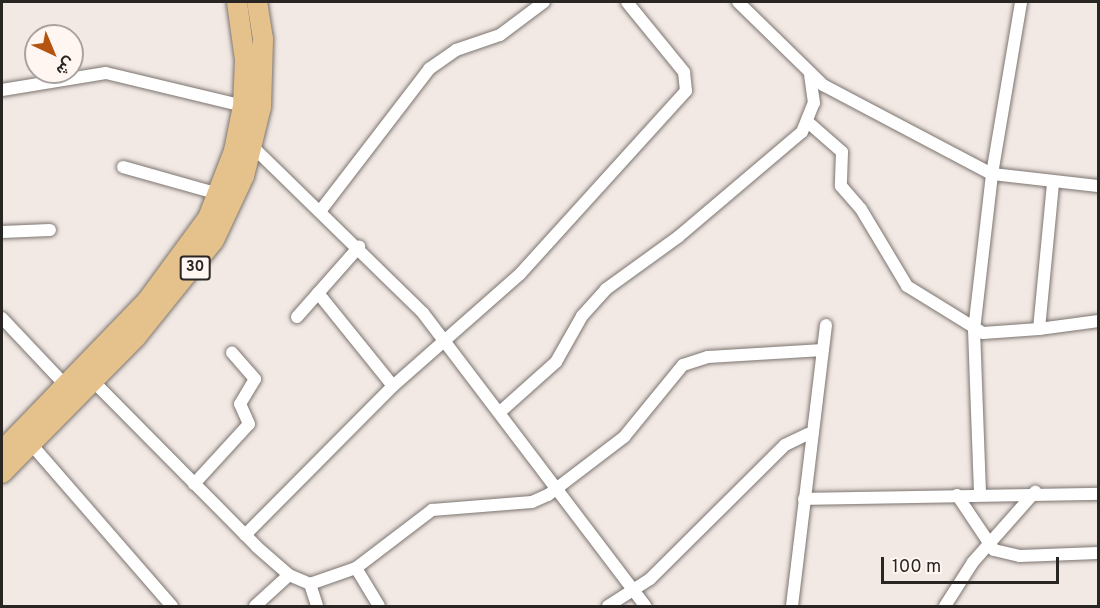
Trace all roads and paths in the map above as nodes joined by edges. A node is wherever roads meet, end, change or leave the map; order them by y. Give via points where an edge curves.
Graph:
1 (237, 2) edge
2 (257, 2) edge
3 (544, 2) edge
4 (627, 2) edge
5 (738, 2) edge
6 (1022, 2) edge
7 (810, 75) junction
8 (2, 90) edge
9 (243, 106) junction
10 (809, 123) junction
11 (253, 147) junction
12 (123, 167) dead end
13 (992, 174) junction
14 (1053, 184) junction
15 (1098, 186) edge
16 (219, 194) junction
17 (321, 210) junction
18 (50, 230) dead end
19 (2, 232) edge
20 (359, 247) junction
21 (318, 293) junction
22 (297, 317) dead end
23 (2, 318) edge
24 (1098, 321) edge
25 (826, 325) dead end
26 (1039, 329) junction
27 (974, 330) junction
28 (445, 340) junction
29 (121, 341) junction
30 (823, 350) junction
31 (232, 353) dead end
32 (93, 381) junction
33 (66, 386) junction
34 (393, 386) junction
35 (500, 412) junction
36 (808, 434) junction
37 (31, 444) junction
38 (2, 451) edge
39 (2, 473) edge
40 (194, 484) junction
41 (558, 488) junction
42 (1035, 492) junction
43 (980, 493) junction
44 (1098, 494) edge
45 (957, 495) junction
46 (804, 499) junction
47 (245, 535) junction
48 (988, 543) junction
49 (1098, 553) edge
50 (356, 568) junction
51 (289, 574) junction
52 (310, 584) junction
53 (635, 591) junction
54 (172, 606) edge
55 (255, 606) edge
56 (316, 606) edge
57 (379, 606) edge
58 (608, 606) edge
59 (645, 606) edge
60 (792, 606) edge
61 (945, 606) edge

1 - 9 main road, 30 via 245,60
2 - 11 main road, 30 via 264,68
3 - 17 street via 500,35 456,50 429,69
4 - 28 street via 684,72 686,92 520,274
5 - 7 street
6 - 13 street
7 - 10 street via 814,103
7 - 13 street
8 - 9 street via 106,73
9 - 16 main road, 30
10 - 27 street via 842,152 841,186 861,209 907,286
10 - 35 street via 678,237 606,289 582,316 556,362
11 - 17 street
11 - 29 main road, 30 via 214,240
12 - 16 street
13 - 14 street
13 - 27 street
14 - 15 street
14 - 26 street
16 - 29 main road, 30 via 183,257
17 - 20 street
18 - 19 street
20 - 21 street
20 - 28 street
21 - 22 street
21 - 34 street
23 - 33 street
24 - 26 street
25 - 30 street
26 - 27 street
27 - 43 street
28 - 34 street
28 - 35 street
29 - 32 main road, 30
29 - 33 main road, 30
30 - 36 street
30 - 41 street via 708,357 683,365 624,437
31 - 40 street via 255,379 240,404 249,424
32 - 37 main road, 30
32 - 40 street
33 - 38 main road, 30
34 - 47 street
35 - 41 street
36 - 46 street
36 - 53 street via 785,445
37 - 39 main road, 30
37 - 54 street
40 - 47 street
41 - 50 street via 532,502 432,510
41 - 53 street
42 - 43 street
42 - 44 street
42 - 48 street
43 - 45 street
45 - 46 street
45 - 48 street
46 - 60 street
47 - 51 street
48 - 49 street via 1020,556
48 - 61 street
50 - 52 street
50 - 57 street
51 - 52 street
51 - 55 street
52 - 56 street
53 - 58 street
53 - 59 street

